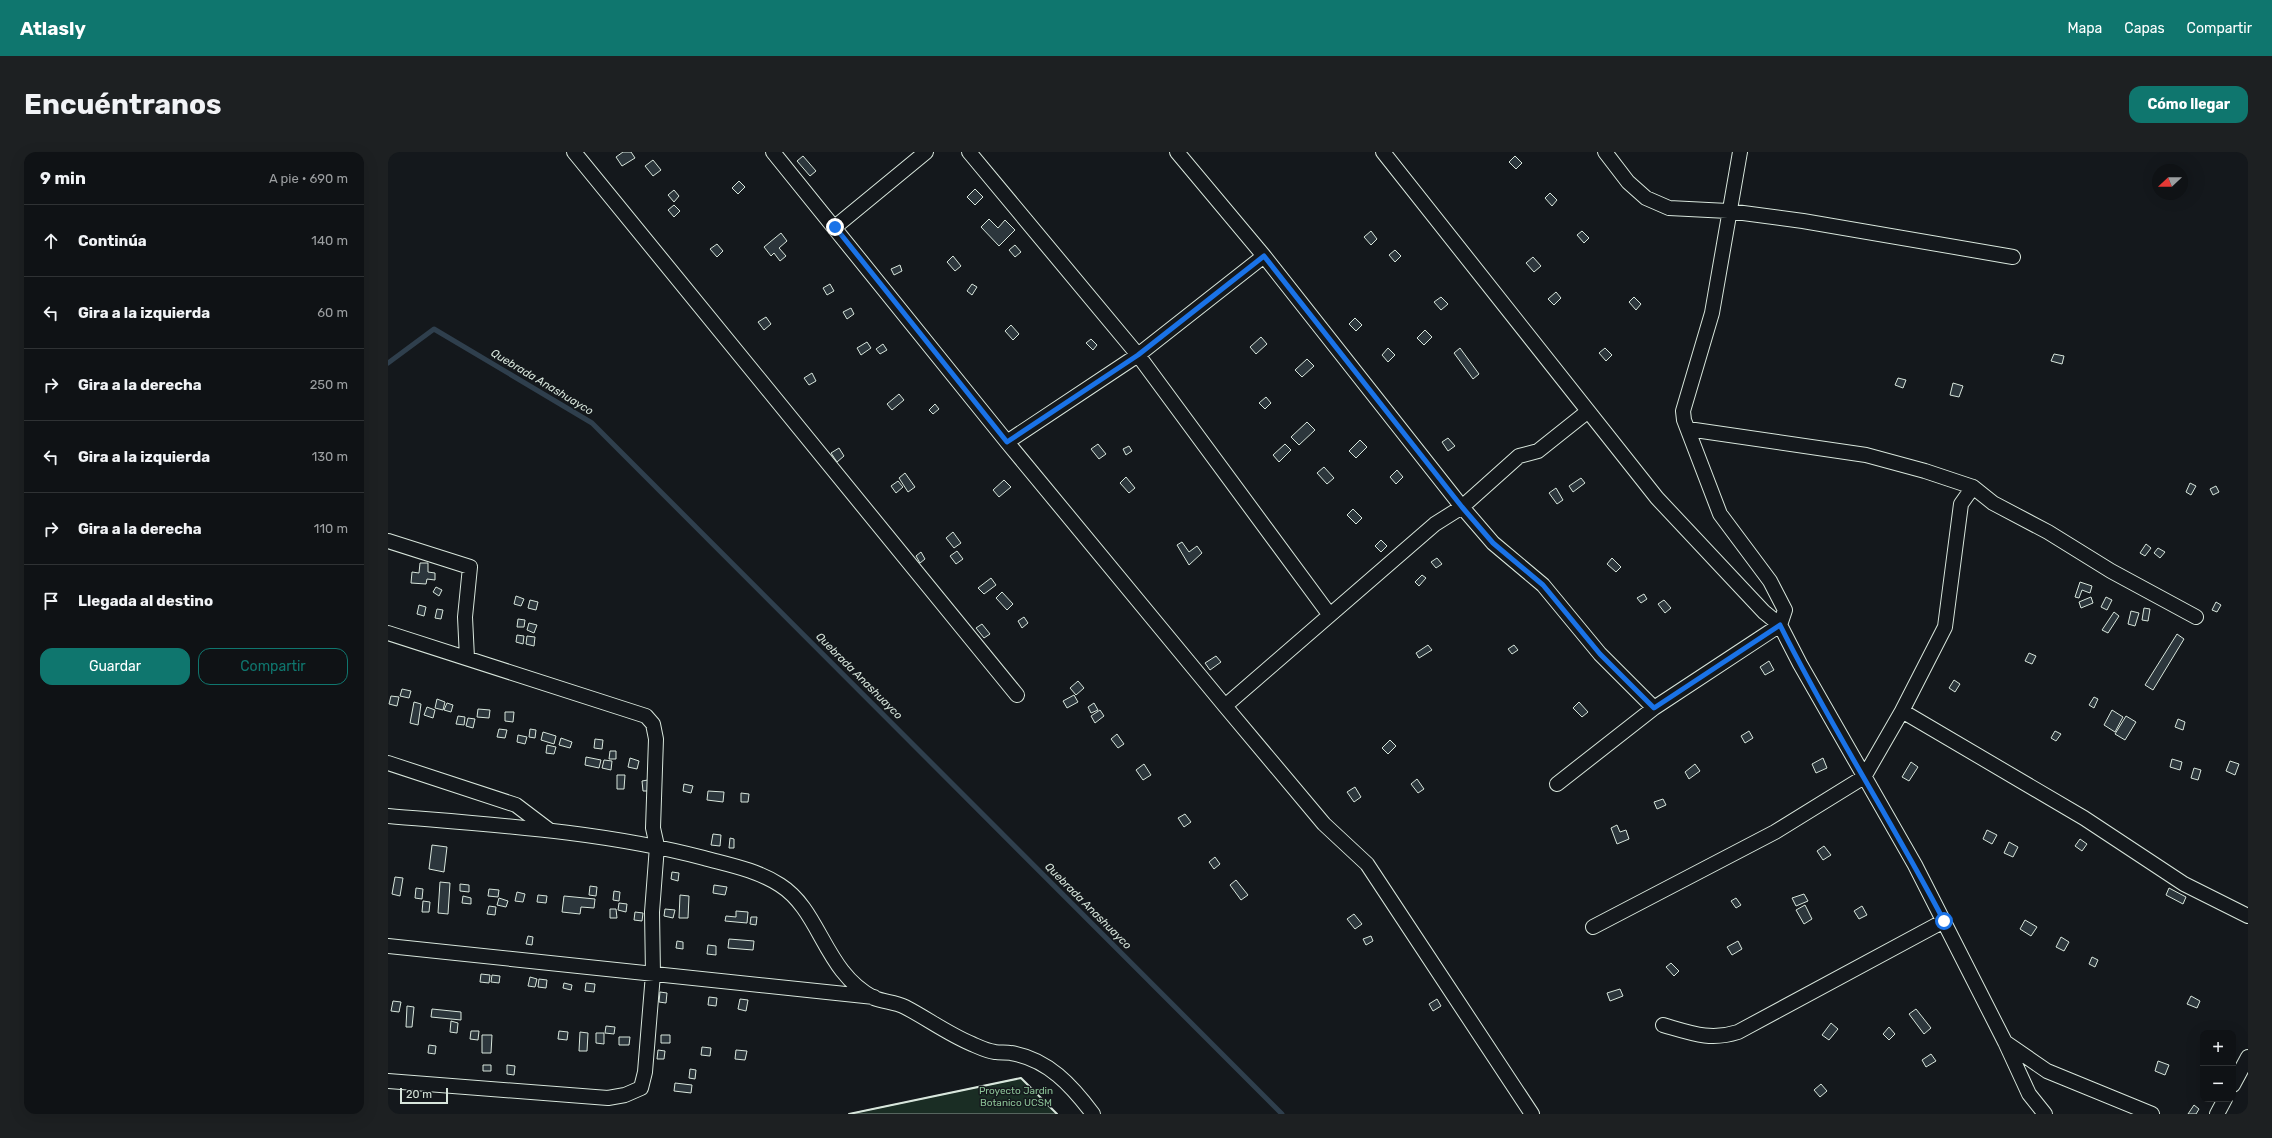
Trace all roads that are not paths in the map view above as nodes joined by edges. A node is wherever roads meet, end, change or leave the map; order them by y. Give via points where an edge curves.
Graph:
1 (574, 152) edge
2 (773, 152) edge
3 (926, 152) edge
4 (969, 152) edge
5 (1176, 152) edge
6 (1383, 152) edge
7 (1605, 152) edge
8 (1740, 152) edge
9 (1728, 211) junction
10 (835, 227) junction
11 (1264, 256) junction
12 (2012, 257) dead end
13 (1138, 355) junction
14 (1586, 412) junction
15 (1688, 429) junction
16 (1007, 442) junction
17 (1974, 487) junction
18 (1462, 507) junction
19 (388, 541) edge
20 (1329, 614) junction
21 (2196, 617) dead end
22 (1780, 625) junction
23 (388, 633) edge
24 (467, 658) junction
25 (1017, 695) dead end
26 (1225, 706) junction
27 (1654, 708) junction
28 (1902, 711) junction
29 (388, 763) edge
30 (1864, 777) junction
31 (1557, 784) dead end
32 (388, 816) edge
33 (551, 831) junction
34 (657, 846) junction
35 (2248, 916) edge
36 (1944, 921) junction
37 (1593, 927) dead end
38 (388, 946) edge
39 (653, 974) junction
40 (874, 998) junction
41 (1663, 1025) dead end
42 (2005, 1042) junction
43 (2248, 1057) edge
44 (2236, 1079) edge
45 (388, 1081) edge
46 (2223, 1102) edge
47 (1093, 1114) edge
48 (1532, 1114) edge
49 (2045, 1114) edge
50 (2152, 1114) edge
51 (2217, 1114) edge

1 - 25 street
2 - 10 street
3 - 10 street
4 - 13 street
5 - 11 street
6 - 14 street
7 - 9 street via 1628,182 1646,198 1669,208
8 - 9 street
9 - 12 street via 1803,221
9 - 15 street via 1712,313 1683,411
10 - 16 street
11 - 13 street
11 - 18 street
13 - 16 street
13 - 20 street
14 - 18 street via 1538,451 1519,456
14 - 22 street via 1657,498 1764,612
15 - 17 street via 1866,456
15 - 22 street via 1720,514 1770,581 1786,610
16 - 26 street
17 - 21 street via 1993,503
17 - 28 street via 1961,504 1945,627
18 - 20 street via 1435,524
18 - 27 street via 1493,543 1543,585 1600,654
19 - 24 street via 470,567 465,617
20 - 26 street
22 - 27 street
22 - 30 street
23 - 24 street
24 - 34 street via 646,716 653,724 656,739 653,828
26 - 48 street via 1324,824 1367,864
27 - 31 street
28 - 30 street
28 - 35 street via 2084,818 2184,884
29 - 33 street via 516,805
30 - 36 street
30 - 37 street via 1776,832
32 - 33 street
33 - 34 street
34 - 39 street via 652,912
34 - 40 street via 748,870 779,884 796,897 834,962
36 - 41 street via 1738,1032 1722,1037 1704,1036
36 - 42 street
38 - 39 street
39 - 40 street
39 - 45 street via 645,1072 641,1088 625,1095 608,1098
40 - 47 street via 903,1006 970,1043 995,1052 1012,1053 1032,1059 1055,1071
42 - 49 street via 2029,1094
42 - 50 street via 2047,1071
43 - 44 street
46 - 51 street

